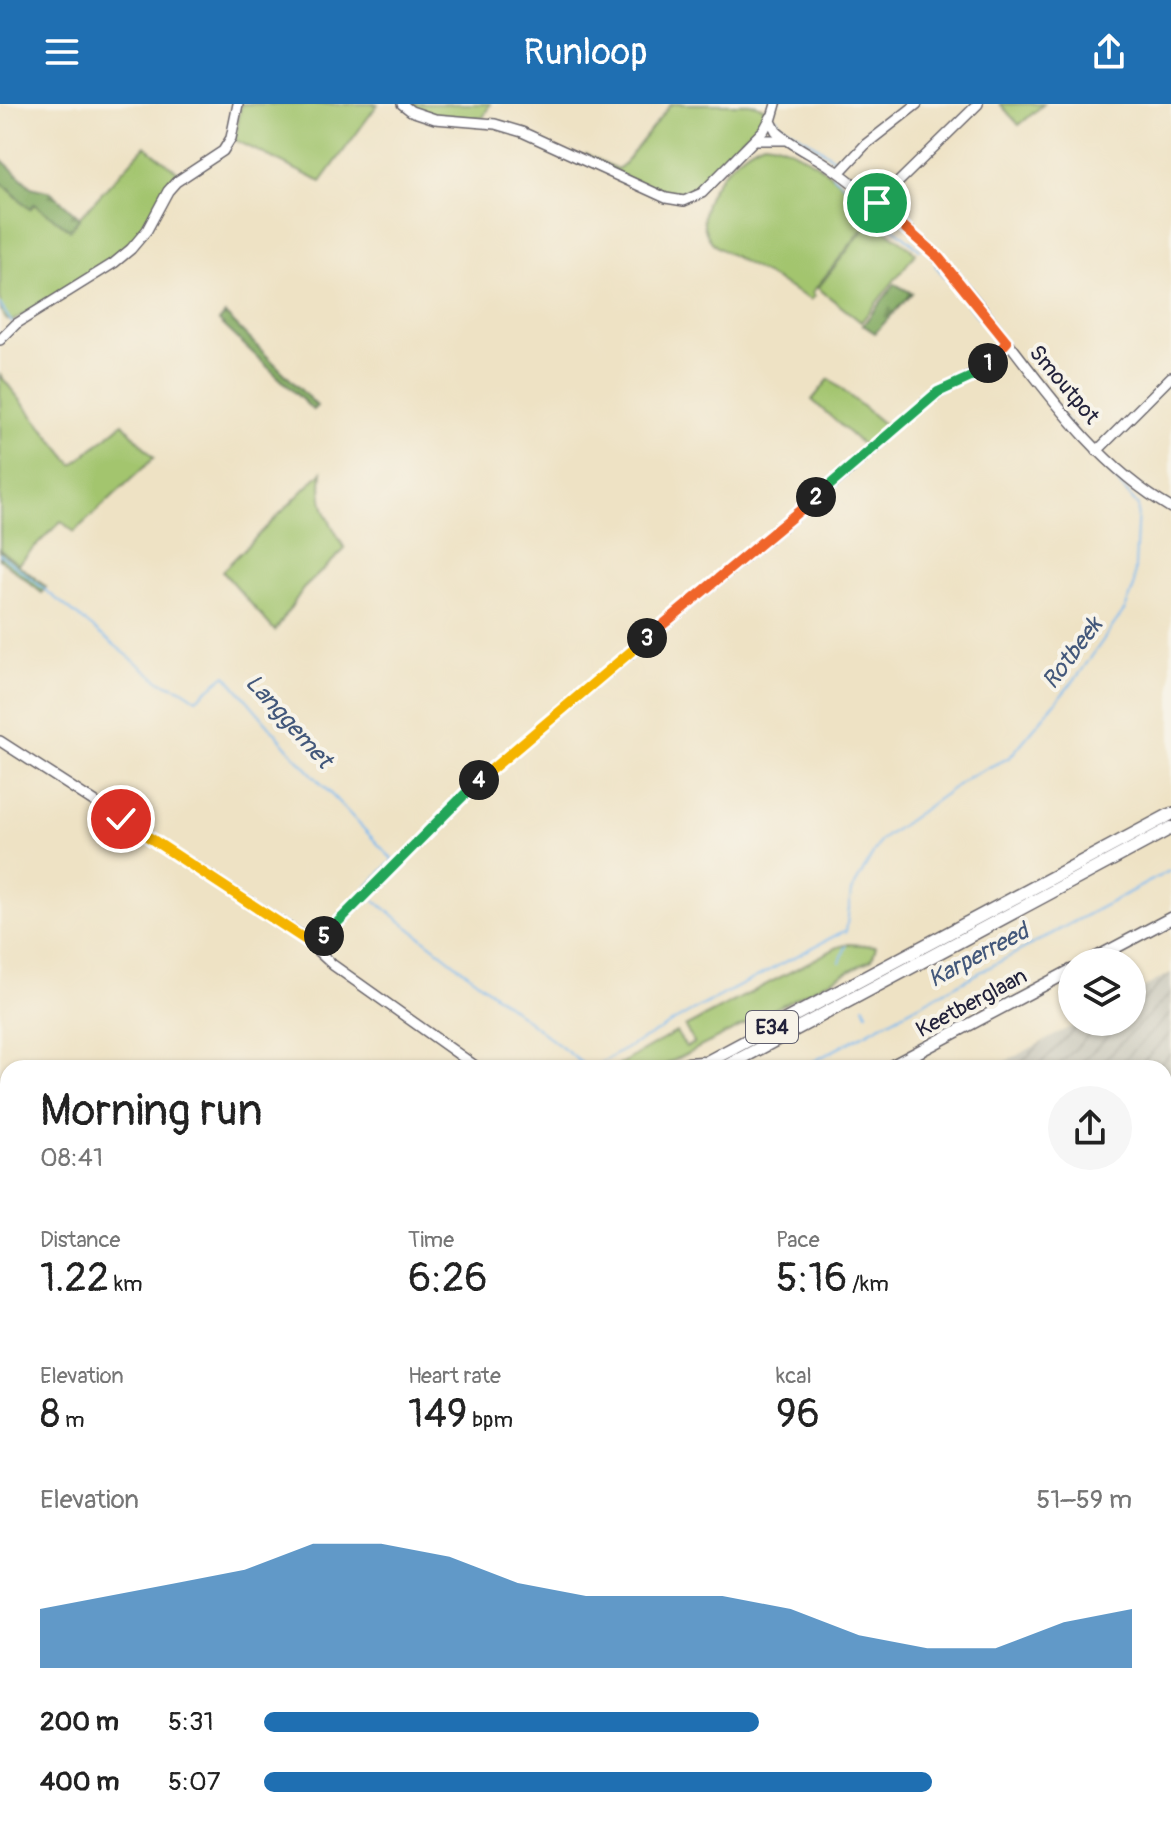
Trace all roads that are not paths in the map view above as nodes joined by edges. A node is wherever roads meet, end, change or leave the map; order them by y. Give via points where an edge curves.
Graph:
1 (238, 104) edge
2 (402, 104) edge
3 (776, 104) edge
4 (917, 104) edge
5 (978, 104) edge
6 (772, 116) junction
7 (754, 140) junction
8 (785, 140) junction
9 (839, 173) junction
10 (877, 203) junction
11 (0, 340) edge
12 (1007, 342) junction
13 (1171, 377) edge
14 (1097, 451) junction
15 (1171, 508) edge
16 (0, 741) edge
17 (1171, 814) edge
18 (1171, 828) edge
19 (1171, 918) edge
20 (1171, 925) edge
21 (315, 946) junction
22 (1114, 948) edge
23 (1128, 948) edge
24 (1058, 977) edge
25 (1058, 986) edge
26 (467, 1060) edge
27 (712, 1060) edge
28 (738, 1060) edge
29 (903, 1060) edge
30 (919, 1060) edge

1 - 11 street via 223,151 176,182 131,249 16,324
2 - 7 street via 435,119 522,132 666,198 684,201 702,193
3 - 6 street
4 - 9 street
5 - 10 street
6 - 7 street
6 - 8 street
7 - 8 street
8 - 9 street, Smoutpot
9 - 10 street, Smoutpot
10 - 12 street, Smoutpot via 939,258
12 - 14 street, Smoutpot
12 - 21 street via 984,368 930,398 479,780
13 - 14 street
14 - 15 street, Smoutpot
16 - 21 street
17 - 27 highway, E34
18 - 28 highway, E34
19 - 22 main road
20 - 23 main road
21 - 26 street via 333,965
24 - 29 main road, Keetberglaan
25 - 30 main road, Keetberglaan

